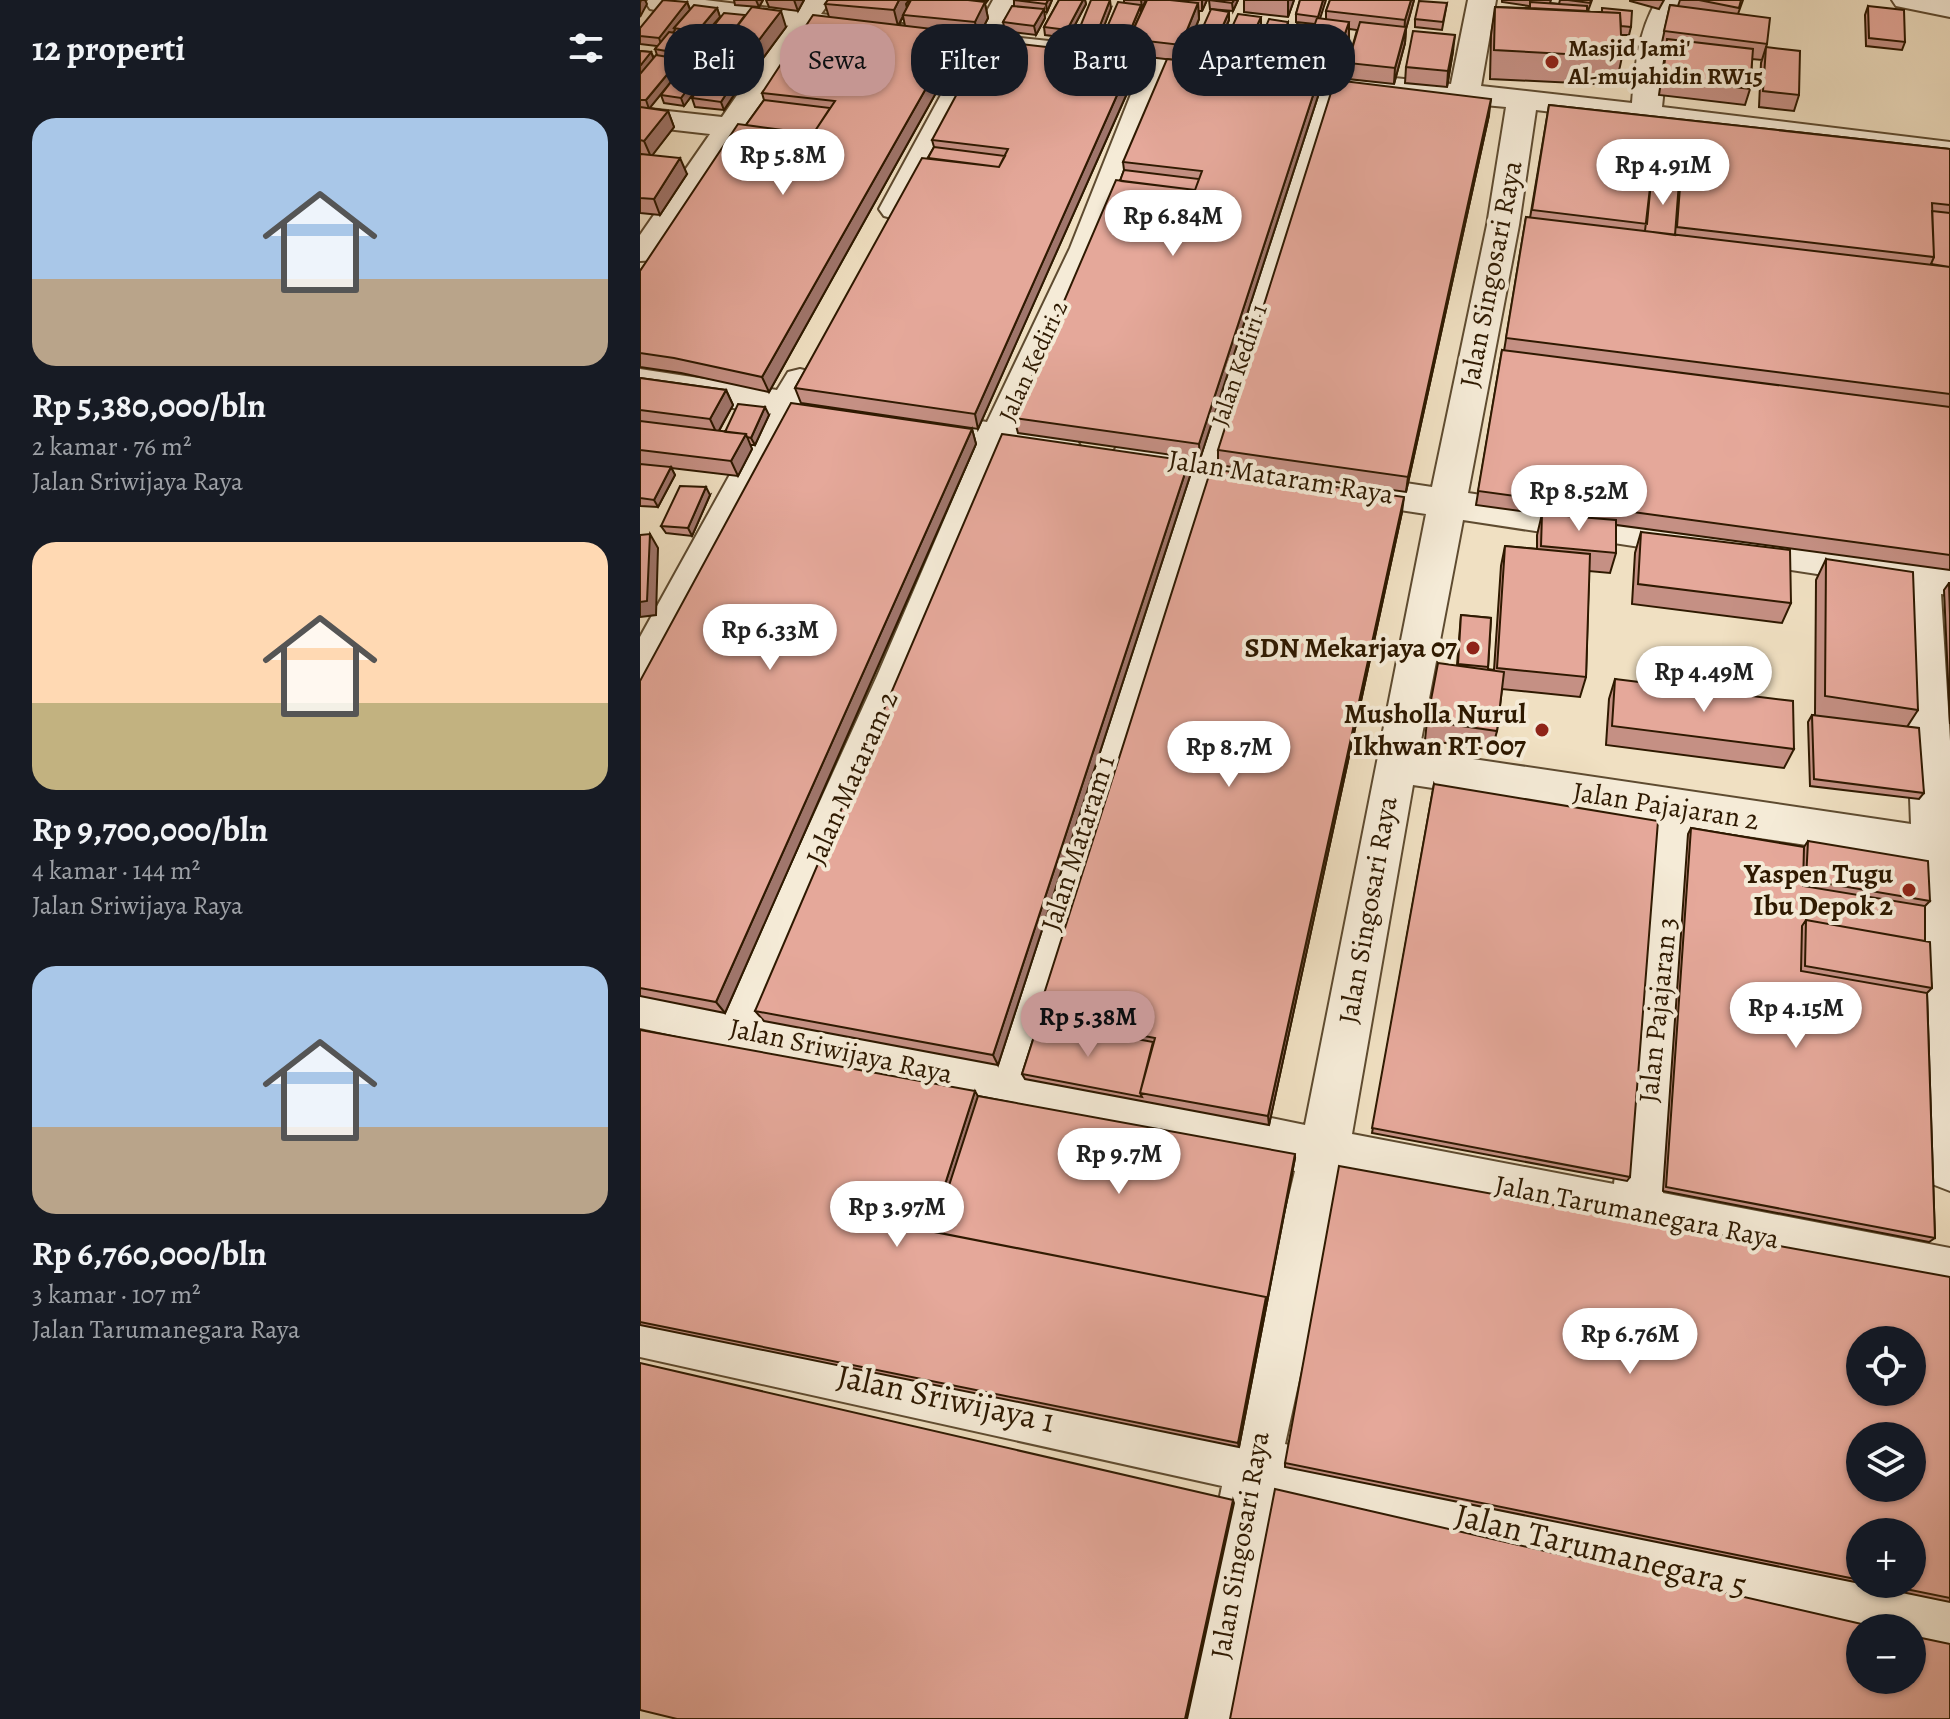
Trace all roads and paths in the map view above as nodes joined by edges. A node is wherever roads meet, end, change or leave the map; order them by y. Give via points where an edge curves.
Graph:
1 (1007, 0) edge
2 (1482, 0) edge
3 (1671, 0) edge
4 (1906, 0) edge
5 (656, 8) edge
6 (1950, 8) edge
7 (810, 11) edge
8 (994, 24) edge
9 (911, 30) edge
10 (1028, 48) edge
11 (1159, 62) junction
12 (1172, 64) edge
13 (1355, 84) edge
14 (1464, 95) junction
15 (955, 96) edge
16 (1326, 96) edge
17 (1522, 99) junction
18 (1646, 114) junction
19 (640, 117) edge
20 (731, 127) junction
21 (1950, 151) edge
22 (877, 241) edge
23 (645, 252) dead end
24 (818, 350) edge
25 (640, 381) edge
26 (788, 404) junction
27 (998, 437) junction
28 (1205, 465) junction
29 (1447, 502) junction
30 (1936, 578) edge
31 (640, 674) edge
32 (1395, 765) junction
33 (1679, 809) junction
34 (1936, 846) junction
35 (640, 1007) edge
36 (740, 1029) junction
37 (1001, 1085) junction
38 (1324, 1152) junction
39 (1950, 1167) edge
40 (1636, 1211) junction
41 (1950, 1274) edge
42 (640, 1331) edge
43 (1253, 1466) junction
44 (1950, 1630) edge
45 (1206, 1719) edge

1 - 8 street
2 - 14 street
3 - 18 street via 1652,55
4 - 6 street
5 - 7 street
7 - 9 street
7 - 20 street
10 - 11 street
11 - 12 street
11 - 27 street, Jalan Kediri 2 via 1086,248
13 - 14 street
14 - 17 street
15 - 22 street
16 - 28 street, Jalan Kediri 1
17 - 18 street
17 - 29 street, Jalan Singosari Raya via 1521,227 1493,354
18 - 21 street
19 - 20 street
20 - 23 street
24 - 26 street
25 - 26 street, Jalan Mataram Raya
26 - 27 street, Jalan Mataram Raya
26 - 31 street
27 - 28 street, Jalan Mataram Raya
27 - 36 street, Jalan Mataram 2
28 - 29 street, Jalan Mataram Raya
28 - 37 street, Jalan Mataram 1
29 - 30 street, Jalan Mataram Raya
29 - 32 street, Jalan Singosari Raya
30 - 34 street
32 - 33 street, Jalan Pajajaran 2
32 - 38 street, Jalan Singosari Raya
33 - 34 street, Jalan Pajajaran 2
33 - 40 street, Jalan Pajajaran 3
34 - 39 street
35 - 36 street, Jalan Sriwijaya Raya
36 - 37 street, Jalan Sriwijaya Raya
37 - 38 street, Jalan Sriwijaya Raya
38 - 40 street, Jalan Tarumanegara Raya
38 - 43 street, Jalan Singosari Raya
40 - 41 street, Jalan Tarumanegara Raya
42 - 43 street, Jalan Sriwijaya 1
43 - 44 street, Jalan Tarumanegara 5 via 1754,1588
43 - 45 street, Jalan Singosari Raya

